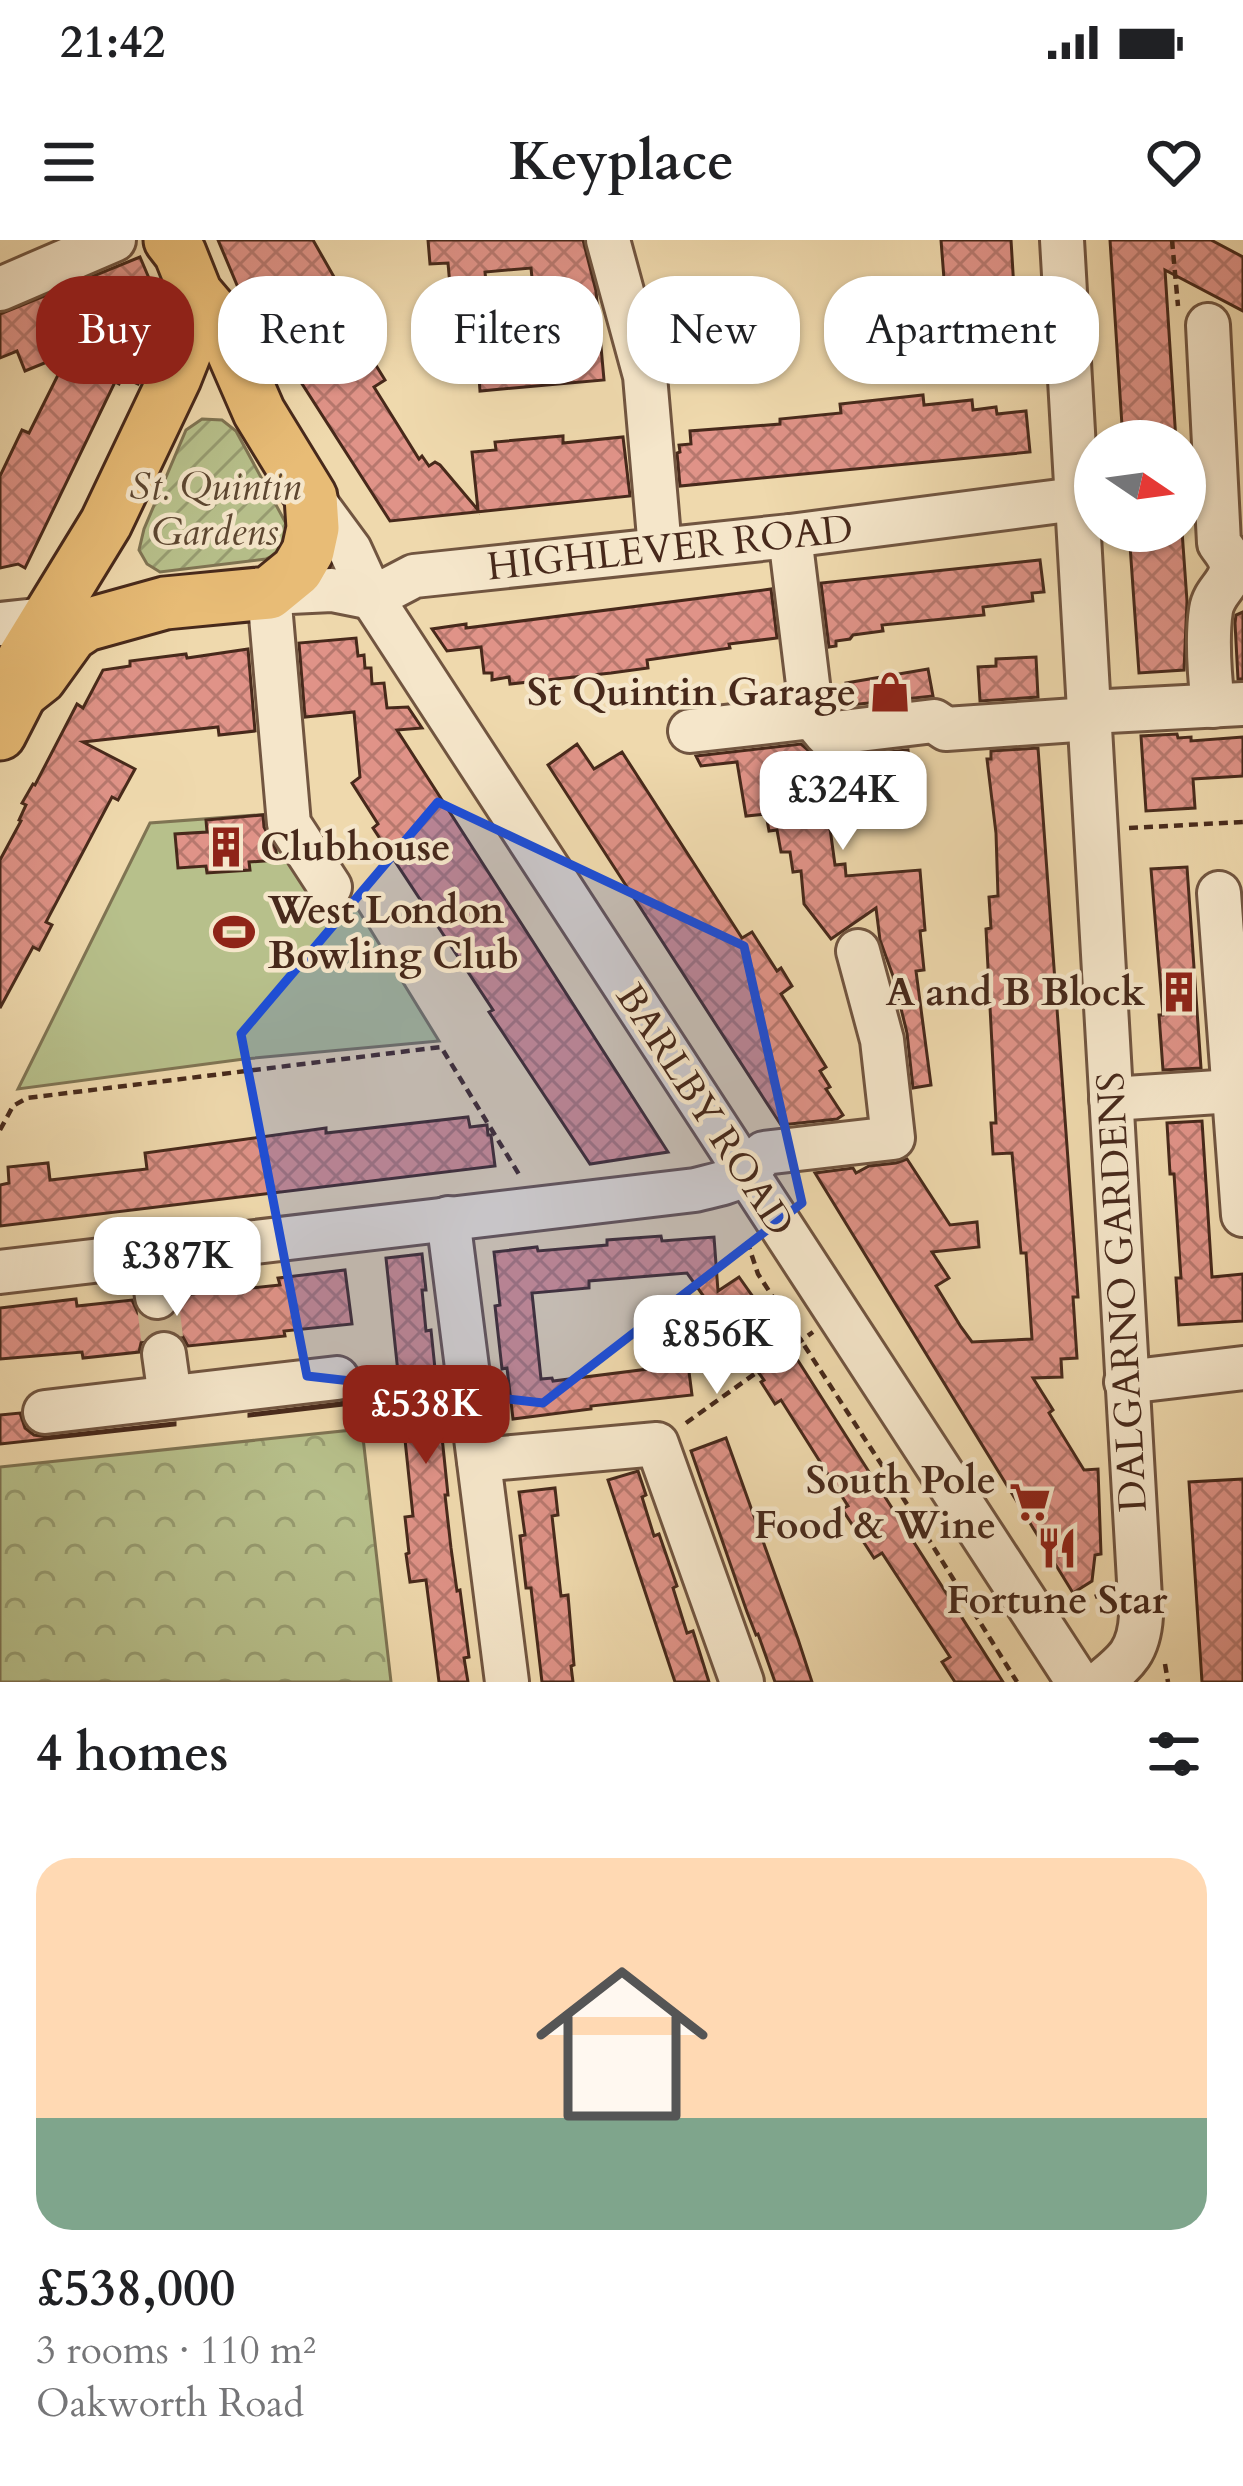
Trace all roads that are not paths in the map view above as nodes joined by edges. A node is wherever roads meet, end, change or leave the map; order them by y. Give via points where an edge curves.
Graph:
1 (114, 240) edge
2 (170, 240) edge
3 (608, 240) edge
4 (1062, 240) edge
5 (0, 289) edge
6 (196, 293) junction
7 (1208, 326) road end
8 (260, 412) junction
9 (158, 416) junction
10 (1074, 462) edge
11 (311, 497) junction
12 (1074, 499) edge
13 (106, 523) junction
14 (790, 536) junction
15 (660, 549) junction
16 (1079, 552) edge
17 (269, 593) junction
18 (372, 598) junction
19 (145, 608) junction
20 (24, 622) edge
21 (1228, 705) edge
22 (10, 713) edge
23 (1089, 716) junction
24 (812, 717) junction
25 (690, 731) dead end
26 (330, 887) dead end
27 (1219, 893) dead end
28 (858, 951) dead end
29 (1233, 1091) junction
30 (1111, 1099) junction
31 (746, 1174) junction
32 (1243, 1215) edge
33 (448, 1218) junction
34 (151, 1253) junction
35 (0, 1272) edge
36 (157, 1297) tunnel mouth
37 (164, 1354) tunnel mouth
38 (1243, 1368) edge
39 (337, 1378) dead end
40 (1126, 1382) junction
41 (170, 1397) junction
42 (45, 1412) dead end
43 (479, 1460) junction
44 (507, 1682) edge
45 (742, 1682) edge
46 (1078, 1682) edge
47 (1102, 1682) edge

1 - 5 street
2 - 6 main road
3 - 15 street via 645,376
4 - 10 street, DALGARNO GARDENS
6 - 8 main road via 219,320
6 - 9 main road via 194,330
7 - 21 street via 1219,543 1231,572 1211,609
8 - 9 main road via 212,401
8 - 11 main road
9 - 13 main road
11 - 17 main road via 308,551
11 - 18 street
12 - 14 street, HIGHLEVER ROAD
13 - 19 main road via 108,552
13 - 20 main road
14 - 15 street, HIGHLEVER ROAD
14 - 24 street
15 - 18 street, HIGHLEVER ROAD via 414,576
16 - 23 street, DALGARNO GARDENS
17 - 18 street via 332,590
17 - 19 main road
17 - 26 street via 289,824
18 - 31 street, BARLBY ROAD
19 - 22 main road via 71,635
20 - 22 main road
21 - 23 street
23 - 24 street via 826,734
23 - 30 street, DALGARNO GARDENS
24 - 25 street
27 - 29 street
28 - 31 street via 882,1040 893,1138 764,1153
29 - 30 street
29 - 32 street
30 - 40 street, DALGARNO GARDENS
31 - 33 street via 695,1190
31 - 46 street, BARLBY ROAD
33 - 34 street
33 - 43 street
34 - 35 street
34 - 36 street
37 - 41 street
38 - 40 street
39 - 41 street
40 - 47 street, DALGARNO GARDENS via 1140,1636
41 - 42 street
43 - 44 street
43 - 45 street via 657,1444

